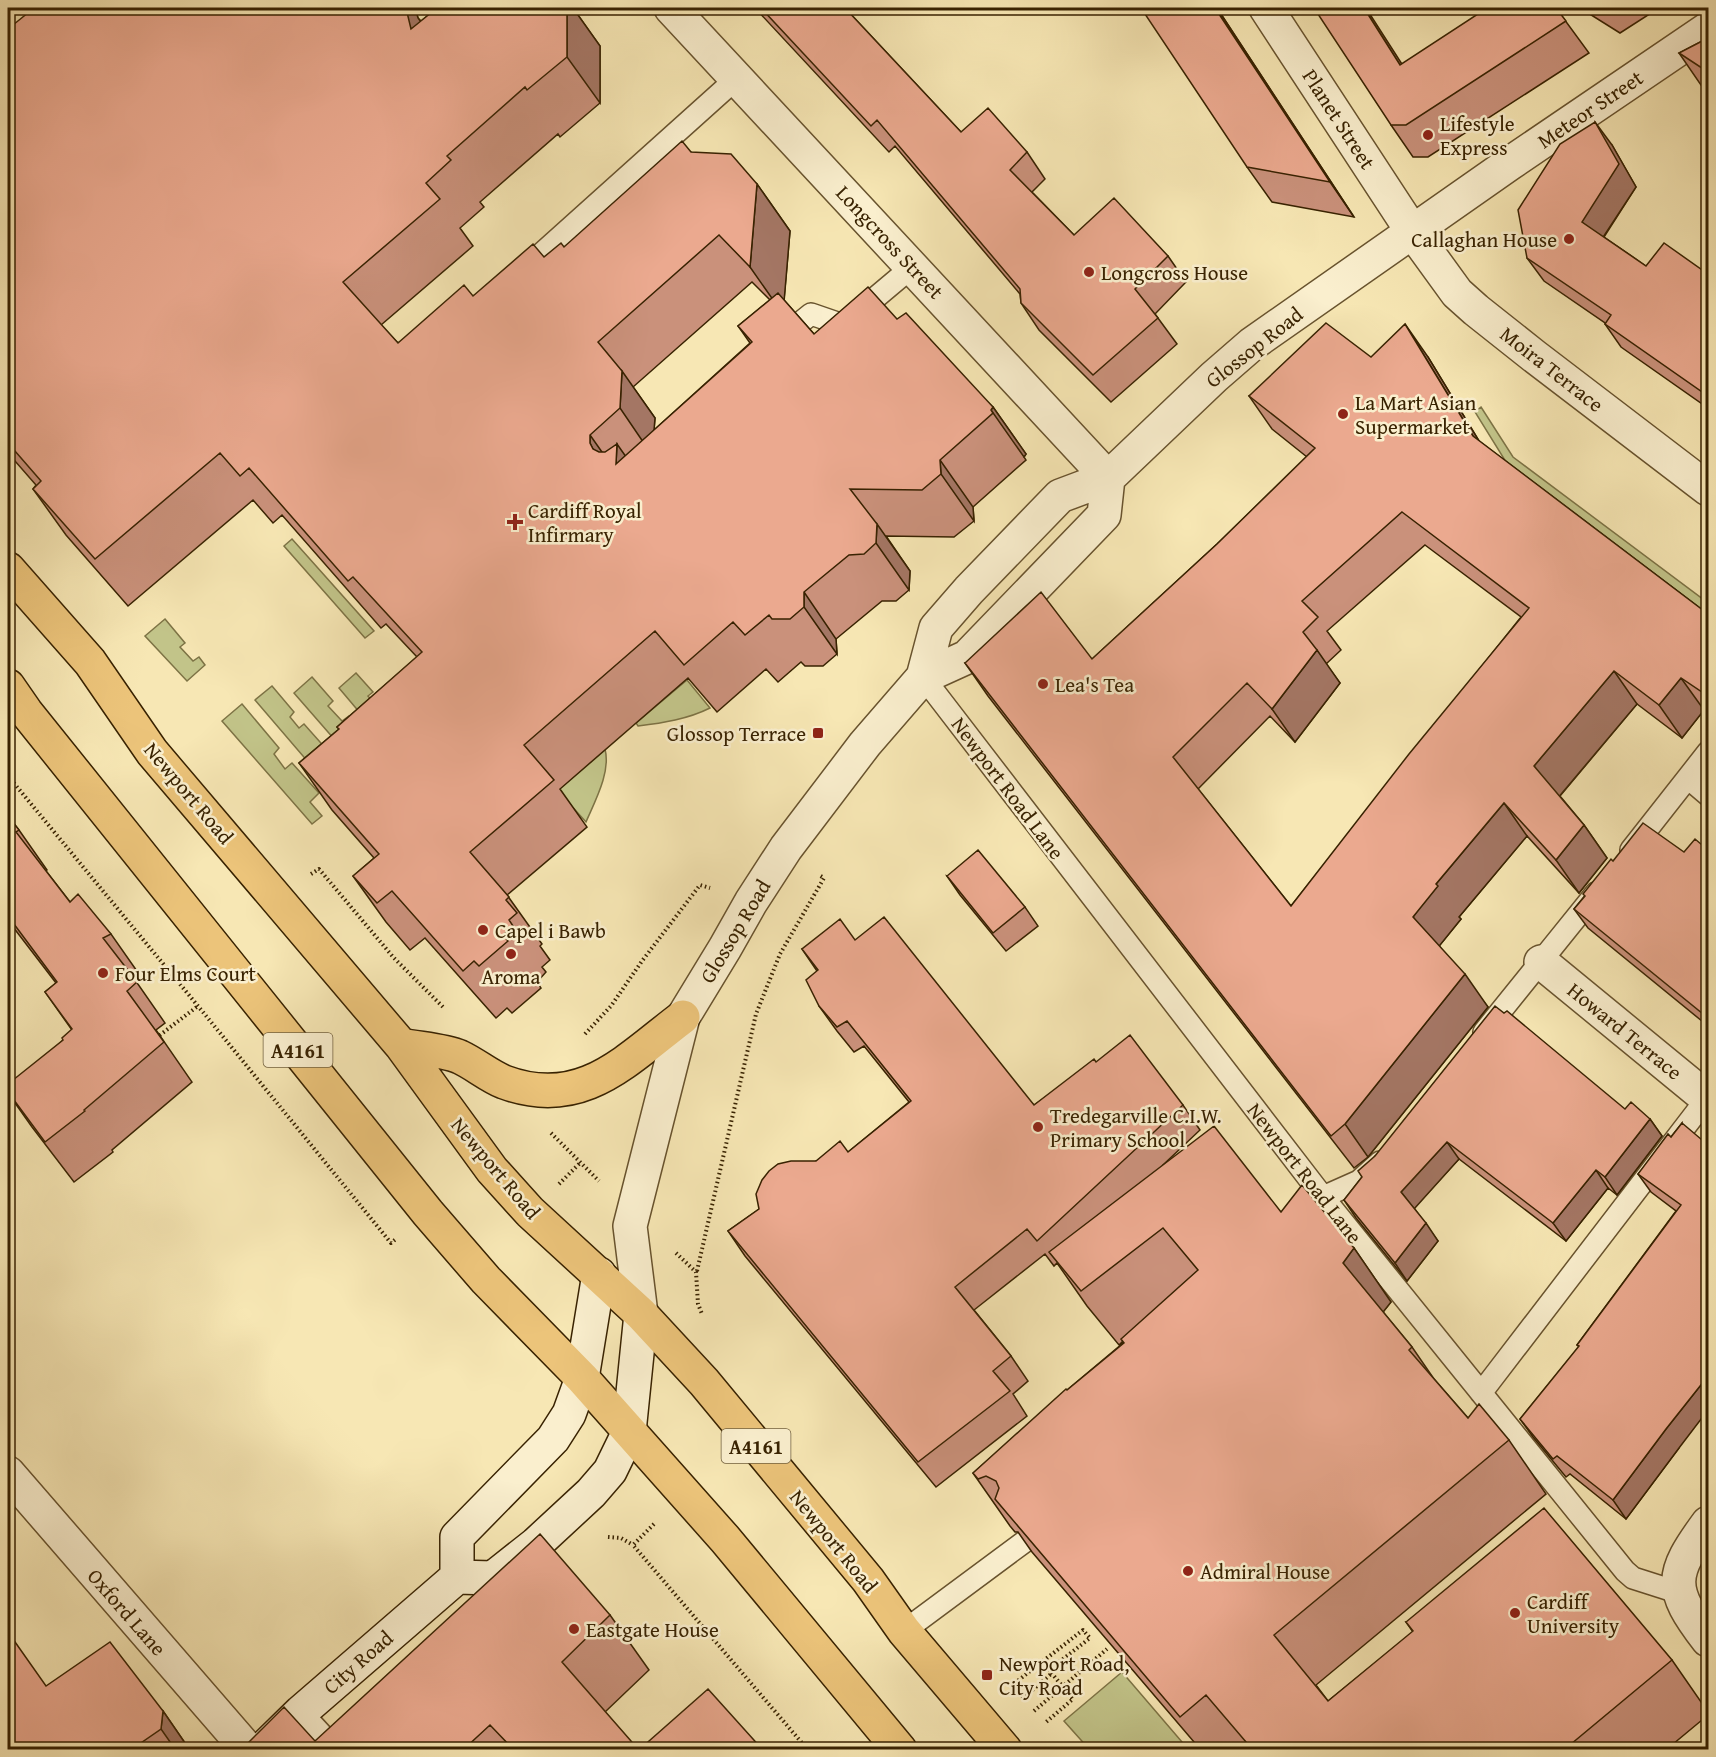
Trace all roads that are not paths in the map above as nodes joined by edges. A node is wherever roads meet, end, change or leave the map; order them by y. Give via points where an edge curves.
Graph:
1 (671, 8) edge
2 (1266, 8) edge
3 (1708, 29) edge
4 (737, 78) junction
5 (1412, 231) junction
6 (912, 267) junction
7 (521, 272) edge
8 (762, 355) edge
9 (1108, 478) junction
10 (1708, 489) edge
11 (8, 569) edge
12 (923, 677) junction
13 (8, 686) edge
14 (1708, 752) edge
15 (1688, 778) junction
16 (1708, 795) edge
17 (1621, 861) edge
18 (1607, 880) edge
19 (1541, 962) junction
20 (683, 1017) junction
21 (401, 1045) junction
22 (1473, 1047) edge
23 (1708, 1098) edge
24 (1392, 1147) edge
25 (1323, 1197) junction
26 (630, 1226) junction
27 (599, 1274) junction
28 (641, 1314) junction
29 (582, 1378) junction
30 (1481, 1393) junction
31 (629, 1432) junction
32 (11, 1484) edge
33 (1708, 1523) edge
34 (1024, 1542) edge
35 (457, 1577) junction
36 (1680, 1593) junction
37 (904, 1631) junction
38 (1708, 1640) edge
39 (301, 1712) junction
40 (248, 1749) edge
41 (261, 1749) edge
42 (336, 1749) edge
43 (900, 1749) edge
44 (1005, 1749) edge

1 - 4 street, Longcross Street
2 - 5 street, Planet Street
3 - 5 street, Meteor Street
4 - 6 street, Longcross Street
4 - 7 lane
5 - 9 street, Glossop Road via 1252,344
5 - 10 street, Moira Terrace via 1442,274 1476,310
6 - 8 lane via 843,326 811,314
6 - 9 street, Longcross Street
9 - 12 street, Glossop Road via 1104,514 967,657
9 - 12 street, Glossop Road via 1060,496 969,590 936,628
11 - 21 main road, Newport Road / A4161 via 90,662 152,752
12 - 20 street, Glossop Road via 865,744 786,848
12 - 25 lane, Newport Road Lane
13 - 29 main road, A4161 via 428,1213 486,1280
14 - 15 lane
15 - 16 lane
15 - 17 lane
18 - 19 lane
19 - 22 lane
19 - 23 street, Howard Terrace
20 - 21 main road via 609,1073 565,1090 523,1088 458,1056
20 - 26 street, Glossop Road
21 - 27 main road, Newport Road / A4161 via 492,1170 530,1212
23 - 30 lane
24 - 25 lane via 1359,1181
25 - 30 lane, Newport Road Lane
26 - 27 street, Glossop Road
26 - 28 street, Glossop Road
27 - 28 main road, Newport Road / A4161
27 - 29 street
28 - 31 street, Glossop Road
28 - 37 main road, Newport Road / A4161 via 704,1382 868,1580
29 - 31 main road, A4161
29 - 35 street via 569,1414 553,1439 457,1537
30 - 36 lane, Newport Road Lane via 1629,1576
31 - 35 street via 610,1471 536,1544 493,1578
31 - 43 main road, A4161 via 725,1539
32 - 40 street, Oxford Lane
33 - 36 street via 1683,1563 1678,1581
34 - 37 lane
35 - 39 street, City Road
36 - 38 street via 1685,1608
37 - 44 main road, Newport Road / A4161
39 - 41 street, City Road
39 - 42 lane

